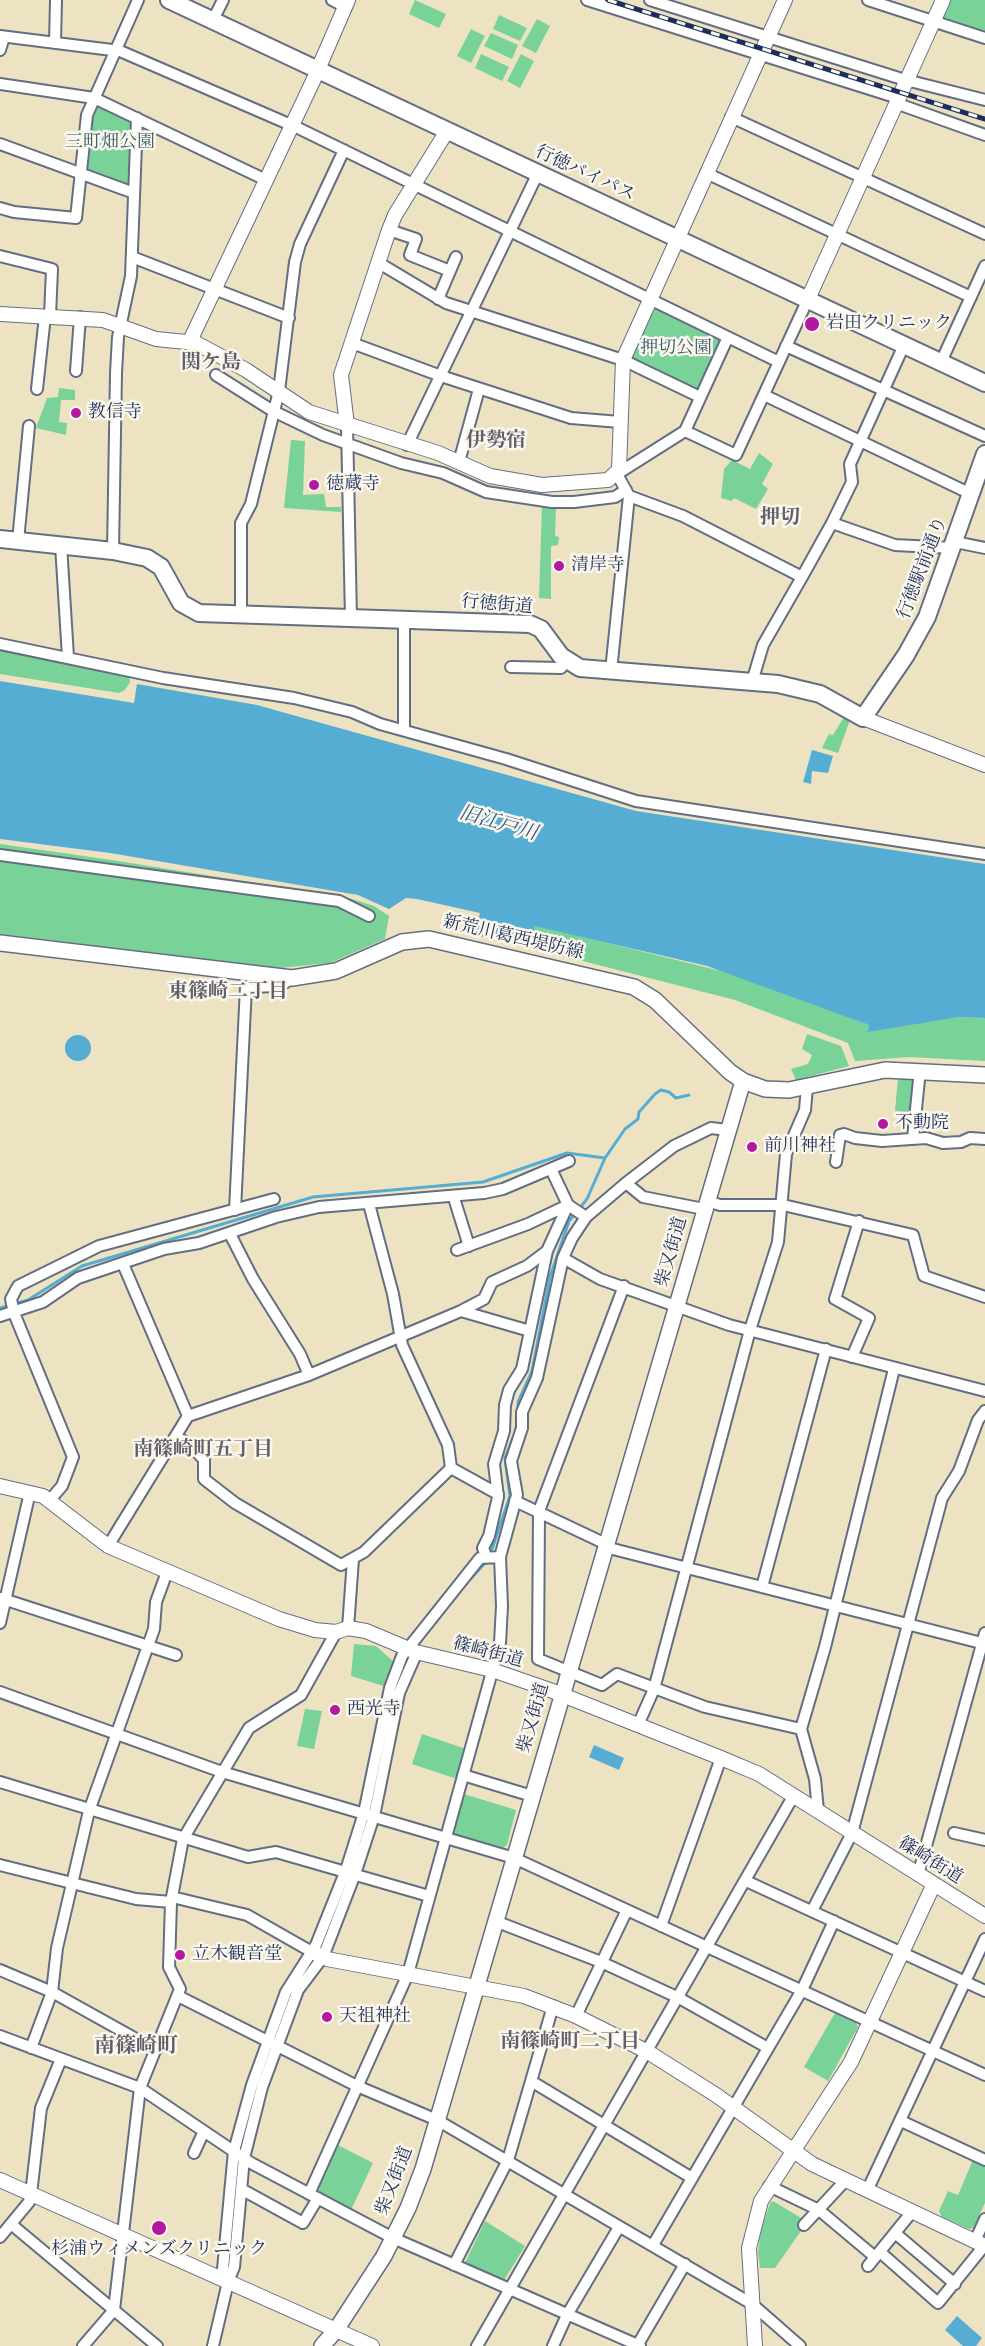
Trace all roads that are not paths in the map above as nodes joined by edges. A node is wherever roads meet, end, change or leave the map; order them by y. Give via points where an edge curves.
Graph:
1 (56, 0) edge
2 (138, 0) edge
3 (169, 0) edge
4 (223, 0) edge
5 (332, 0) edge
6 (587, 0) edge
7 (651, 0) edge
8 (785, 0) edge
9 (868, 0) edge
10 (943, 0) edge
11 (347, 3) edge
12 (645, 18) junction
13 (213, 20) junction
14 (934, 21) junction
15 (2, 37) edge
16 (768, 37) junction
17 (985, 38) edge
18 (55, 43) junction
19 (0, 50) edge
20 (114, 51) junction
21 (760, 55) junction
22 (318, 69) junction
23 (907, 80) junction
24 (0, 84) edge
25 (94, 98) junction
26 (985, 100) edge
27 (897, 101) junction
28 (731, 117) junction
29 (137, 118) junction
30 (292, 126) junction
31 (447, 130) junction
32 (985, 135) edge
33 (0, 144) edge
34 (344, 150) junction
35 (706, 173) junction
36 (81, 174) junction
37 (538, 174) junction
38 (862, 178) junction
39 (266, 180) junction
40 (414, 184) junction
41 (134, 193) junction
42 (0, 208) edge
43 (389, 230) junction
44 (510, 233) junction
45 (837, 233) junction
46 (985, 234) edge
47 (677, 239) junction
48 (0, 256) edge
49 (132, 257) junction
50 (456, 257) dead end
51 (379, 263) junction
52 (985, 266) edge
53 (450, 271) junction
54 (215, 289) junction
55 (971, 297) junction
56 (438, 299) junction
57 (808, 299) junction
58 (649, 300) junction
59 (472, 312) junction
60 (0, 314) edge
61 (47, 316) junction
62 (80, 317) junction
63 (289, 318) junction
64 (120, 324) junction
65 (728, 337) junction
66 (189, 343) junction
67 (352, 343) junction
68 (904, 345) junction
69 (786, 346) junction
70 (623, 360) junction
71 (778, 362) junction
72 (941, 362) junction
73 (76, 371) dead end
74 (216, 375) dead end
75 (441, 376) junction
76 (985, 383) edge
77 (37, 389) dead end
78 (479, 389) junction
79 (279, 391) junction
80 (884, 391) junction
81 (764, 395) junction
82 (700, 397) junction
83 (273, 411) junction
84 (620, 422) junction
85 (347, 425) junction
86 (29, 426) dead end
87 (685, 431) junction
88 (985, 436) edge
89 (861, 441) junction
90 (347, 444) junction
91 (412, 446) junction
92 (985, 454) edge
93 (459, 462) junction
94 (412, 465) junction
95 (617, 474) junction
96 (628, 493) junction
97 (971, 494) junction
98 (832, 523) junction
99 (0, 539) edge
100 (18, 541) junction
101 (61, 545) junction
102 (954, 545) junction
103 (985, 548) edge
104 (113, 551) junction
105 (802, 578) junction
106 (241, 616) junction
107 (351, 619) junction
108 (404, 619) junction
109 (0, 644) edge
110 (68, 657) junction
111 (566, 661) junction
112 (511, 667) dead end
113 (611, 671) junction
114 (752, 682) junction
115 (863, 718) junction
116 (404, 730) junction
117 (985, 765) edge
118 (985, 854) edge
119 (0, 855) edge
120 (369, 916) dead end
121 (0, 943) edge
122 (292, 978) junction
123 (920, 1070) junction
124 (985, 1075) edge
125 (743, 1081) junction
126 (807, 1087) junction
127 (728, 1130) junction
128 (913, 1138) junction
129 (985, 1138) edge
130 (569, 1161) dead end
131 (836, 1162) dead end
132 (551, 1169) junction
133 (626, 1183) junction
134 (454, 1198) junction
135 (274, 1199) dead end
136 (369, 1204) junction
137 (568, 1205) junction
138 (706, 1205) junction
139 (783, 1205) junction
140 (235, 1210) junction
141 (586, 1217) junction
142 (859, 1221) junction
143 (231, 1234) junction
144 (469, 1246) junction
145 (458, 1250) dead end
146 (547, 1251) junction
147 (563, 1258) junction
148 (123, 1264) junction
149 (624, 1286) junction
150 (985, 1297) edge
151 (677, 1305) junction
152 (461, 1311) junction
153 (14, 1313) junction
154 (0, 1316) edge
155 (750, 1330) junction
156 (530, 1332) junction
157 (401, 1336) junction
158 (826, 1349) junction
159 (852, 1357) junction
160 (894, 1369) junction
161 (309, 1375) junction
162 (985, 1391) edge
163 (985, 1411) edge
164 (188, 1416) junction
165 (176, 1437) junction
166 (451, 1467) junction
167 (0, 1486) edge
168 (30, 1492) junction
169 (498, 1494) junction
170 (49, 1501) junction
171 (515, 1501) junction
172 (539, 1511) junction
173 (108, 1545) junction
174 (605, 1545) junction
175 (486, 1556) junction
176 (500, 1557) junction
177 (353, 1559) junction
178 (687, 1568) junction
179 (167, 1572) junction
180 (762, 1587) junction
181 (3, 1599) edge
182 (835, 1606) junction
183 (0, 1623) edge
184 (908, 1624) junction
185 (342, 1630) junction
186 (984, 1640) edge
187 (148, 1644) junction
188 (414, 1651) junction
189 (176, 1655) dead end
190 (492, 1670) junction
191 (568, 1670) junction
192 (654, 1689) junction
193 (0, 1692) edge
194 (562, 1694) junction
195 (638, 1725) junction
196 (801, 1729) junction
197 (116, 1733) junction
198 (721, 1758) junction
199 (222, 1772) junction
200 (463, 1775) junction
201 (0, 1782) edge
202 (532, 1796) junction
203 (794, 1796) junction
204 (89, 1811) junction
205 (818, 1811) junction
206 (369, 1815) junction
207 (852, 1833) junction
208 (954, 1833) dead end
209 (446, 1838) junction
210 (183, 1839) junction
211 (985, 1840) edge
212 (514, 1858) junction
213 (0, 1865) edge
214 (350, 1872) junction
215 (918, 1875) junction
216 (746, 1881) junction
217 (71, 1884) junction
218 (933, 1886) junction
219 (429, 1896) junction
220 (172, 1900) junction
221 (627, 1910) junction
222 (812, 1911) junction
223 (985, 1916) edge
224 (495, 1921) junction
225 (834, 1921) junction
226 (661, 1926) junction
227 (985, 1939) edge
228 (708, 1947) junction
229 (902, 1952) junction
230 (317, 1955) junction
231 (601, 1962) junction
232 (0, 1970) edge
233 (408, 1974) junction
234 (965, 1982) junction
235 (477, 1986) junction
236 (802, 1990) junction
237 (985, 1991) edge
238 (52, 1992) junction
239 (178, 1996) junction
240 (679, 1998) junction
241 (553, 2006) junction
242 (576, 2016) junction
243 (870, 2022) junction
244 (0, 2036) edge
245 (272, 2043) junction
246 (31, 2048) junction
247 (768, 2048) junction
248 (156, 2050) junction
249 (933, 2051) junction
250 (648, 2052) junction
251 (61, 2059) junction
252 (985, 2075) edge
253 (531, 2081) junction
254 (357, 2086) junction
255 (140, 2088) junction
256 (732, 2108) junction
257 (437, 2120) junction
258 (901, 2121) junction
259 (604, 2125) junction
260 (204, 2131) junction
261 (234, 2151) junction
262 (194, 2152) dead end
263 (792, 2152) junction
264 (244, 2158) junction
265 (508, 2160) junction
266 (985, 2160) edge
267 (692, 2178) junction
268 (0, 2180) edge
269 (844, 2182) junction
270 (769, 2186) junction
271 (241, 2189) junction
272 (867, 2191) junction
273 (564, 2193) junction
274 (31, 2194) junction
275 (313, 2196) junction
276 (819, 2210) junction
277 (911, 2213) junction
278 (985, 2219) edge
279 (11, 2224) junction
280 (804, 2225) dead end
281 (620, 2227) junction
282 (122, 2233) junction
283 (895, 2233) junction
284 (0, 2237) edge
285 (393, 2238) junction
286 (981, 2244) edge
287 (653, 2245) junction
288 (874, 2258) junction
289 (685, 2264) junction
290 (454, 2265) junction
291 (228, 2282) junction
292 (955, 2284) junction
293 (508, 2289) junction
294 (752, 2304) junction
295 (114, 2310) junction
296 (567, 2315) junction
297 (336, 2330) junction
298 (638, 2345) edge
299 (756, 2345) edge
300 (83, 2346) edge
301 (157, 2346) edge
302 (213, 2346) edge
303 (322, 2346) edge
304 (372, 2346) edge
305 (477, 2346) edge
306 (553, 2346) edge
307 (800, 2346) edge

1 - 18 street
2 - 20 street
3 - 13 main road, 行徳バイパス
4 - 13 street
5 - 11 street
6 - 12 street
7 - 12 street
7 - 16 street
8 - 16 street
9 - 14 street
10 - 14 street
11 - 22 street
12 - 21 street
13 - 22 main road, 行徳バイパス
14 - 17 street
14 - 23 street
15 - 18 street
15 - 19 street
16 - 21 street
16 - 23 street
18 - 20 street
20 - 25 street
20 - 30 street
21 - 27 street via 895,97
21 - 28 street
22 - 30 street
22 - 31 main road, 行徳バイパス
23 - 26 street
23 - 27 street
24 - 25 street
25 - 29 street
25 - 36 street via 87,115
27 - 32 street
27 - 38 street
28 - 35 street
28 - 38 street
29 - 39 street
29 - 41 street
30 - 34 street
30 - 39 street
31 - 37 main road, 行徳バイパス
31 - 40 street
33 - 36 street
34 - 40 street
34 - 63 street via 300,244
35 - 45 street
35 - 47 street
36 - 41 street
36 - 42 street via 76,218 14,213
37 - 44 street
37 - 47 main road, 行徳バイパス
38 - 45 street
38 - 46 street
39 - 54 street
40 - 43 street
40 - 44 street
41 - 49 street
43 - 51 street
43 - 53 street via 416,239 410,255
44 - 58 street
44 - 59 street
45 - 55 street
45 - 57 street
47 - 57 main road, 行徳バイパス
47 - 58 street
48 - 61 street via 52,269
49 - 54 street
49 - 64 street
50 - 53 street
51 - 56 street
51 - 67 street
52 - 55 street
53 - 56 street
54 - 63 street
54 - 66 street
55 - 72 street
56 - 59 street
57 - 68 main road, 行徳バイパス
57 - 69 street
58 - 65 street
58 - 70 street
59 - 70 street
59 - 75 street
60 - 61 street
61 - 62 street
61 - 77 street
62 - 64 street
62 - 73 street
63 - 79 street
64 - 66 street via 156,339
64 - 104 street via 114,421
65 - 71 street
65 - 82 street
66 - 79 street via 226,358
67 - 75 street
67 - 85 street via 341,375
68 - 72 main road, 行徳バイパス
68 - 80 street
69 - 71 street
69 - 80 street
70 - 82 street
70 - 84 street
71 - 81 street
72 - 76 main road, 行徳バイパス
74 - 83 street
75 - 78 street
75 - 91 street
78 - 84 street via 572,418
78 - 93 street
79 - 83 street
79 - 85 street via 309,412
80 - 88 street
80 - 89 street
81 - 87 street via 736,455
81 - 89 street
82 - 87 street
83 - 90 street
83 - 106 street via 251,504 241,523
84 - 95 street
85 - 90 street
85 - 91 street
86 - 100 street
87 - 95 street
89 - 97 street
89 - 98 street via 850,464 852,482
90 - 94 street
90 - 107 street
91 - 93 street
91 - 94 street
92 - 97 main road, 行徳駅前通り
93 - 95 street via 490,476 542,485 602,482
94 - 96 street via 443,472 486,492 552,502
95 - 96 street
96 - 105 street via 683,516
96 - 113 street
97 - 102 main road, 行徳駅前通り
98 - 102 street via 895,545
98 - 105 street
99 - 100 main road, 行徳街道
100 - 101 main road, 行徳街道
101 - 104 main road, 行徳街道
101 - 110 street
102 - 103 street
102 - 115 main road, 行徳駅前通り via 919,634
104 - 106 main road, 行徳街道 via 154,561 187,608 199,613
105 - 114 street via 763,645
106 - 107 main road, 行徳街道
107 - 108 main road, 行徳街道
108 - 111 main road, 行徳街道 via 530,624 546,633
108 - 116 street
109 - 110 street
110 - 116 street via 163,678 294,698
111 - 112 street via 561,668
111 - 113 main road via 580,668
113 - 114 main road
114 - 115 main road via 820,694
115 - 117 street
116 - 118 street via 636,801
119 - 120 street via 339,901
121 - 122 main road, 新荒川葛西堤防線
122 - 125 main road, 新荒川葛西堤防線 via 336,971 411,940 456,944 634,987 655,1000
122 - 140 street via 280,986 246,987
123 - 124 main road, 新荒川葛西堤防線
123 - 126 main road, 新荒川葛西堤防線 via 878,1070
123 - 128 street
125 - 126 main road, 新荒川葛西堤防線 via 772,1090
125 - 127 main road, 柴又街道
126 - 139 street via 805,1110 786,1154
127 - 133 street via 711,1128 674,1146
127 - 138 main road, 柴又街道
128 - 129 street via 943,1143
128 - 131 street via 882,1141 840,1135
130 - 132 street
132 - 134 street via 503,1189
132 - 137 street
133 - 138 street via 643,1197
133 - 141 street
134 - 136 street
134 - 144 street
135 - 140 street
136 - 143 street via 319,1207 276,1217
136 - 157 street
137 - 141 street
137 - 144 street
137 - 146 street
138 - 139 street
138 - 151 main road, 柴又街道
139 - 142 street
139 - 155 street via 778,1242
140 - 153 street via 99,1246 62,1262 18,1286 11,1299
141 - 147 street
142 - 150 street via 914,1234 924,1276
142 - 159 street via 835,1299 869,1318
143 - 148 street via 164,1249
143 - 161 street
144 - 145 street
146 - 152 street via 527,1266 492,1282 484,1299
146 - 156 street
147 - 149 street via 600,1279
147 - 171 street via 537,1378 522,1412 522,1428 511,1461
148 - 153 street via 78,1278 43,1302
148 - 164 street
149 - 151 street
149 - 172 street
151 - 155 street
151 - 174 main road, 柴又街道
152 - 156 street
152 - 157 street
153 - 154 street
153 - 170 street via 73,1457 62,1486
155 - 158 street
155 - 178 street
156 - 169 street via 522,1369 505,1405 504,1431 494,1464
157 - 161 street
157 - 166 street via 448,1445
158 - 159 street
158 - 180 street
159 - 160 street
160 - 162 street
160 - 182 street
161 - 164 street
163 - 184 street via 959,1471 942,1498
164 - 165 street
165 - 173 street
165 - 177 street via 191,1444 204,1460 204,1479 235,1503 341,1565
166 - 169 street
166 - 177 street via 404,1516
167 - 168 street, 篠崎街道
168 - 170 street, 篠崎街道
168 - 181 street
169 - 175 street via 483,1548
170 - 173 street, 篠崎街道
171 - 172 street
171 - 176 street
172 - 174 street
172 - 191 street via 538,1659
173 - 179 street, 篠崎街道
174 - 178 street
174 - 191 main road, 柴又街道
175 - 176 street
175 - 188 street via 454,1590
176 - 190 street via 500,1643
177 - 185 street
178 - 180 street
178 - 192 street
179 - 185 street, 篠崎街道 via 279,1619 315,1630
179 - 187 street
180 - 182 street
181 - 183 street
181 - 187 street
182 - 184 street
182 - 196 street
184 - 186 street
184 - 207 street
185 - 188 street, 篠崎街道 via 366,1631
185 - 199 street via 301,1695 249,1728
186 - 215 street
187 - 189 street
187 - 197 street
188 - 190 street, 篠崎街道
188 - 206 street via 402,1656 390,1688
190 - 194 street, 篠崎街道
190 - 200 street
191 - 192 street via 602,1685 617,1674
191 - 194 main road, 柴又街道
192 - 195 street
192 - 196 street via 705,1707
193 - 197 street
194 - 195 street, 篠崎街道
194 - 202 main road, 柴又街道
195 - 198 street, 篠崎街道
196 - 205 street via 815,1779
197 - 199 street
197 - 204 street
198 - 203 street, 篠崎街道 via 759,1774
198 - 226 street
199 - 206 street
199 - 210 street
200 - 202 street
200 - 209 street
201 - 204 street
202 - 212 main road, 柴又街道
203 - 205 street, 篠崎街道
203 - 216 street
204 - 210 street
204 - 217 street
205 - 207 street, 篠崎街道
206 - 209 street
206 - 214 street
207 - 215 street, 篠崎街道
207 - 222 street
208 - 211 street
209 - 212 street
209 - 219 street
210 - 214 street via 248,1857 276,1852
210 - 220 street
212 - 221 street
212 - 224 main road, 柴又街道
213 - 217 street
214 - 219 street
214 - 230 street
215 - 218 street, 篠崎街道
216 - 222 street
216 - 228 street
217 - 220 street via 136,1899
217 - 238 street
218 - 223 street, 篠崎街道
218 - 229 street
219 - 233 street
220 - 230 street via 247,1915
220 - 239 street via 170,1967 180,1989
221 - 226 street
221 - 231 street
222 - 225 street
224 - 231 street
224 - 235 main road, 柴又街道
225 - 229 street
225 - 236 street
226 - 228 street
227 - 234 street
228 - 236 street
228 - 240 street
229 - 234 street
229 - 243 street
230 - 233 street
230 - 245 street
231 - 240 street
231 - 242 street
232 - 238 street
233 - 235 street
233 - 254 street
234 - 237 street
234 - 249 street
235 - 241 street
235 - 257 main road, 柴又街道
236 - 243 street
236 - 247 street
238 - 246 street
238 - 248 street
239 - 245 street
239 - 248 street
240 - 247 street
240 - 250 street
241 - 242 street
241 - 253 street
242 - 250 street
243 - 249 street
243 - 263 street via 850,2062
244 - 246 street
245 - 254 street
245 - 261 street
245 - 264 street
246 - 251 street
247 - 256 street
248 - 255 street
249 - 252 street
249 - 258 street
250 - 256 street
250 - 259 street
251 - 255 street
251 - 274 street via 41,2108
253 - 259 street
253 - 265 street
254 - 257 street
254 - 275 street
255 - 260 street
255 - 282 street
256 - 263 street
256 - 267 street
257 - 265 street
257 - 285 main road, 柴又街道 via 423,2169
258 - 266 street
258 - 272 street
259 - 267 street
259 - 273 street
260 - 261 street
260 - 262 street
261 - 264 street
261 - 291 street via 222,2270
263 - 269 street
263 - 270 street
264 - 271 street
264 - 275 street
265 - 273 street
265 - 290 street
267 - 287 street
268 - 274 street
269 - 272 street
269 - 276 street
270 - 276 street
270 - 294 street via 755,2216 749,2248
271 - 275 street via 303,2223
271 - 291 street via 233,2275
272 - 277 street
273 - 281 street
273 - 293 street
274 - 279 street
274 - 282 street
275 - 285 street
276 - 280 street
276 - 288 street
277 - 283 street
277 - 286 street
278 - 286 street
279 - 284 street
279 - 295 street
281 - 287 street
281 - 296 street
282 - 291 street
282 - 295 street
283 - 288 street
283 - 292 street
285 - 290 street
285 - 297 main road, 柴又街道
286 - 292 street
287 - 289 street
288 - 292 street via 938,2303
289 - 294 street
289 - 298 street
290 - 293 street
291 - 297 street
291 - 302 street
293 - 296 street
293 - 305 street
294 - 299 street
294 - 307 street
295 - 300 street
295 - 301 street
296 - 298 street
296 - 306 street
297 - 303 main road, 柴又街道
297 - 304 street

